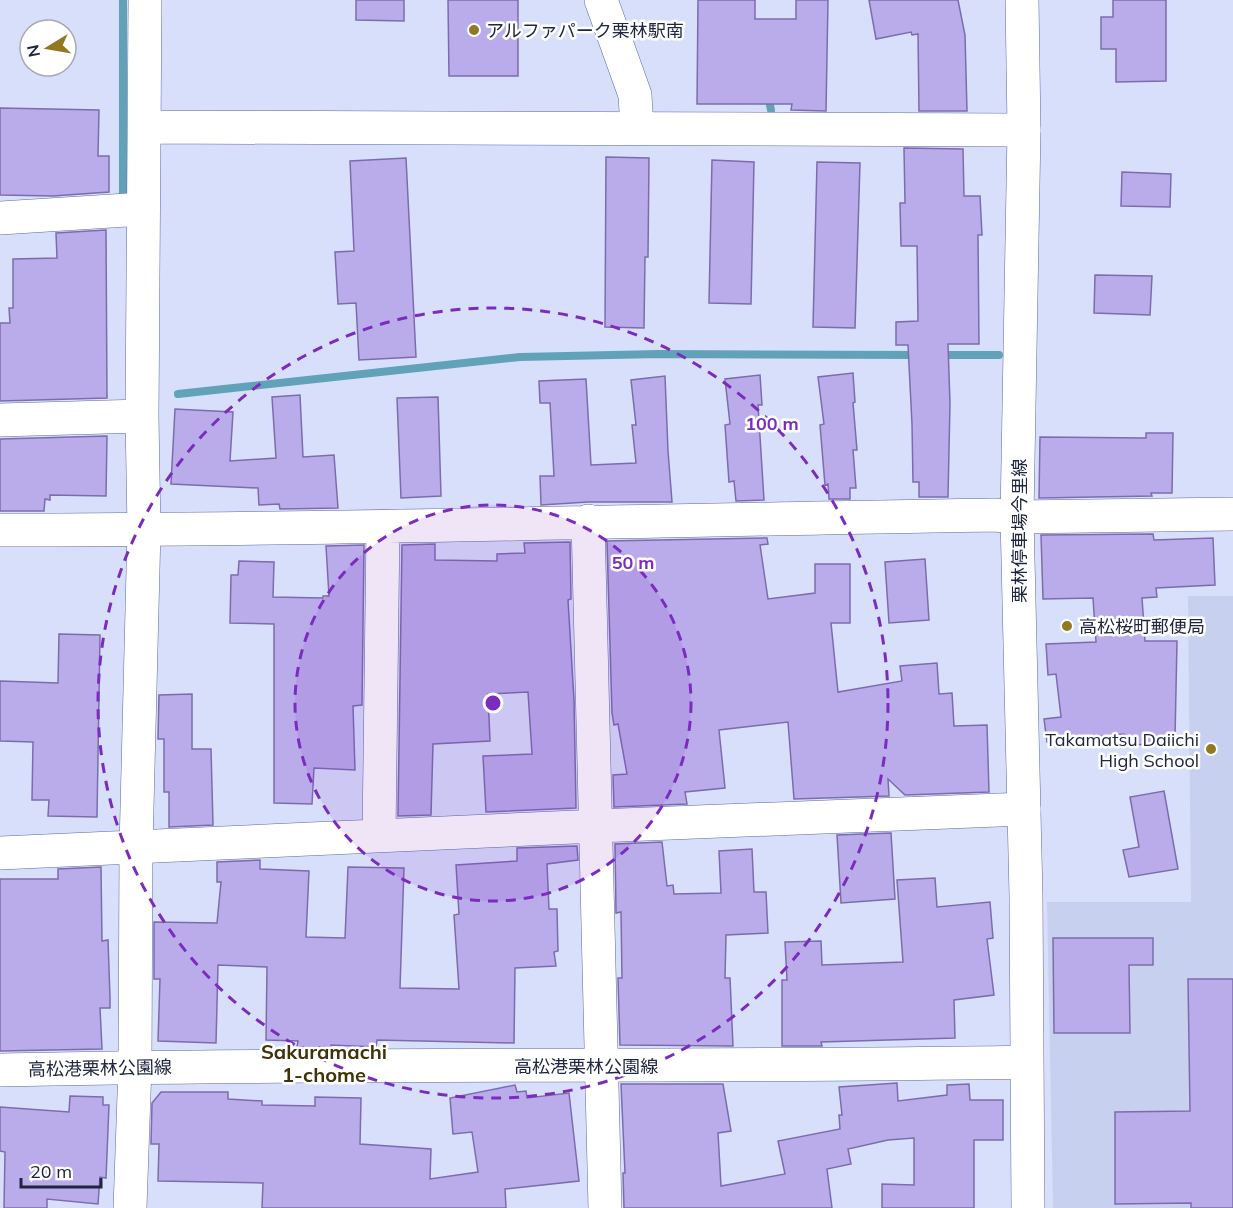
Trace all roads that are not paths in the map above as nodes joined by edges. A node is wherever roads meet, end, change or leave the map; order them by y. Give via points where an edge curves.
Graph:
1 (145, 0) edge
2 (601, 0) edge
3 (1022, 0) edge
4 (145, 127) junction
5 (637, 128) junction
6 (1024, 130) junction
7 (143, 208) junction
8 (0, 218) edge
9 (142, 416) junction
10 (0, 420) edge
11 (1233, 514) edge
12 (1017, 517) junction
13 (588, 521) junction
14 (383, 528) junction
15 (0, 530) edge
16 (144, 530) junction
17 (1024, 809) junction
18 (597, 826) junction
19 (379, 835) junction
20 (136, 848) junction
21 (0, 853) edge
22 (1027, 1062) junction
23 (135, 1066) junction
24 (600, 1066) junction
25 (0, 1070) edge
26 (130, 1208) edge
27 (605, 1208) edge
28 (1028, 1208) edge

1 - 4 street
2 - 5 street via 635,95
3 - 6 street, 栗林停車場今里線
4 - 5 street
4 - 7 street
5 - 6 street
6 - 12 street, 栗林停車場今里線
7 - 8 street
7 - 9 street
9 - 10 street
9 - 16 street
11 - 12 street
12 - 13 street
12 - 17 street, 栗林停車場今里線
13 - 14 street
13 - 18 street
14 - 16 street
14 - 19 street
15 - 16 street
16 - 20 street
17 - 18 street
17 - 22 street, 栗林停車場今里線
18 - 19 street
18 - 24 street
19 - 20 street
20 - 21 street
20 - 23 street
22 - 24 street, 高松港栗林公園線
22 - 28 street
23 - 24 street, 高松港栗林公園線
23 - 25 street, 高松港栗林公園線
23 - 26 street
24 - 27 street

